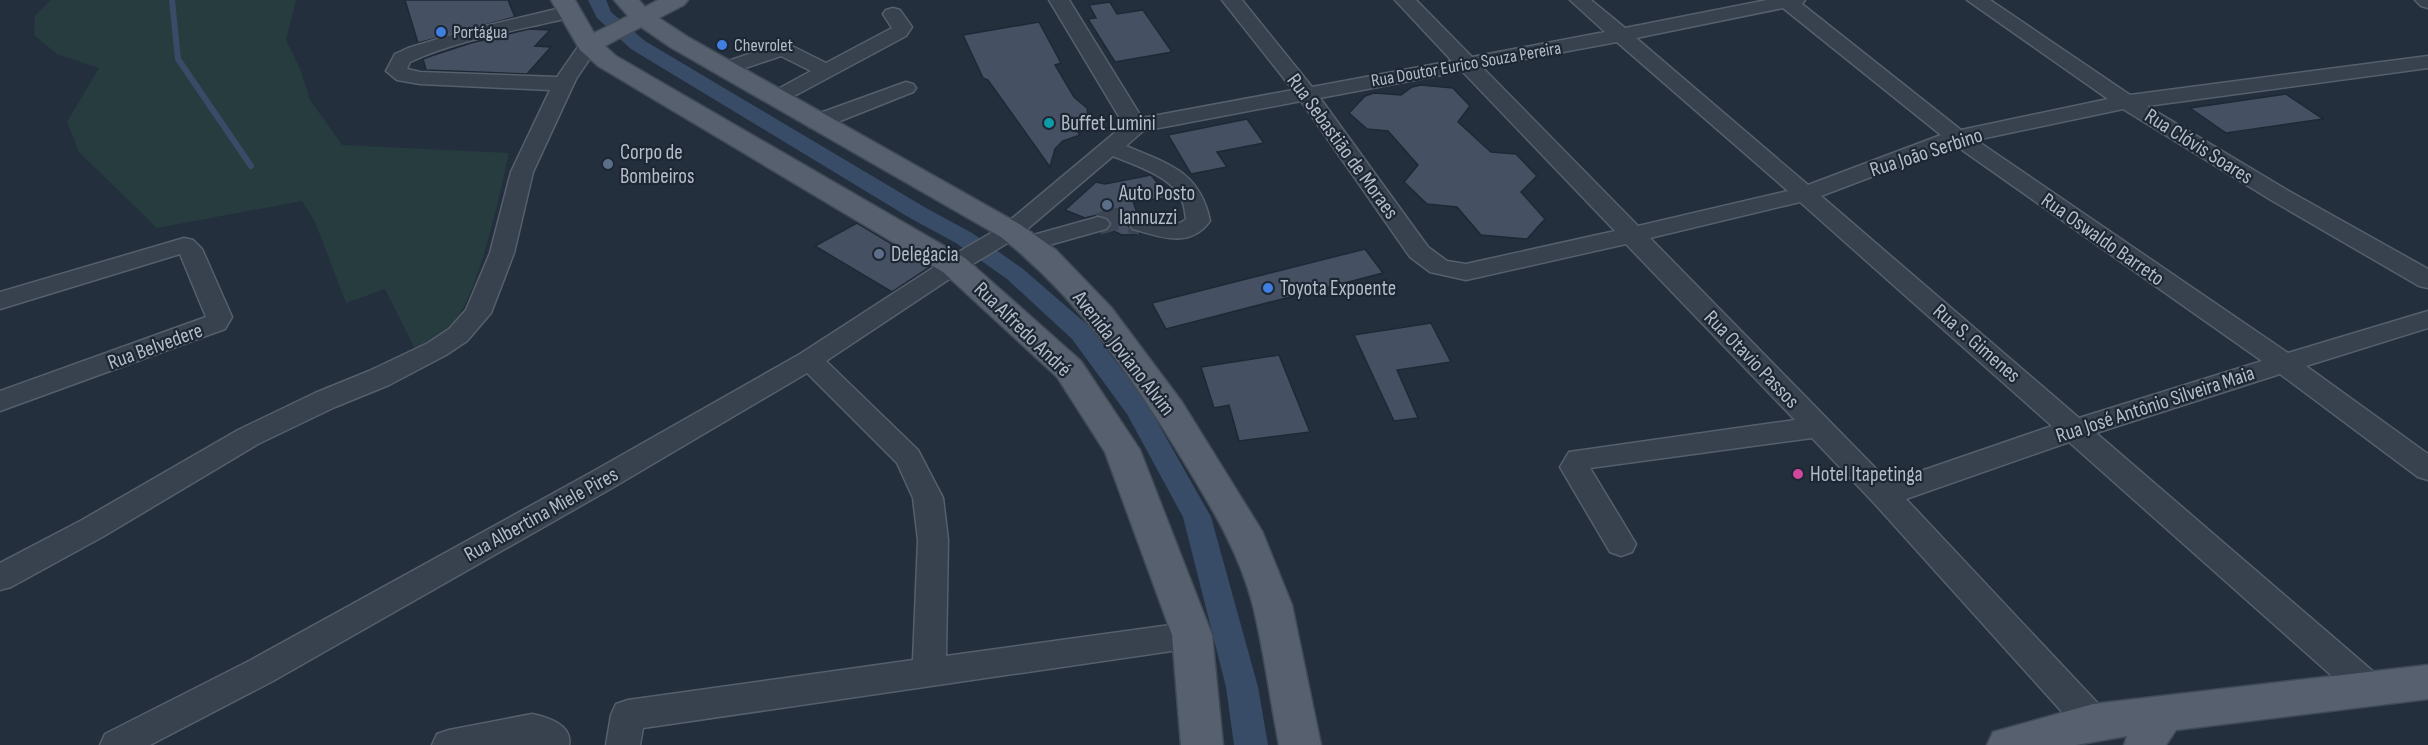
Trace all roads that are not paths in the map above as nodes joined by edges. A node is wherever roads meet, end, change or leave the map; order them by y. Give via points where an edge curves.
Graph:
1 (1059, 0) edge
2 (1232, 0) edge
3 (1405, 0) edge
4 (1580, 0) edge
5 (1789, 0) edge
6 (1977, 0) edge
7 (566, 6) edge
8 (647, 11) edge
9 (893, 14) dead end
10 (1622, 35) junction
11 (595, 42) junction
12 (2428, 62) edge
13 (1469, 64) junction
14 (724, 69) junction
15 (826, 71) junction
16 (564, 84) junction
17 (906, 88) dead end
18 (1306, 93) junction
19 (776, 98) junction
20 (2126, 102) junction
21 (817, 122) junction
22 (1136, 126) junction
23 (1957, 137) junction
24 (1111, 147) junction
25 (1805, 194) junction
26 (1098, 224) tunnel mouth
27 (1141, 224) tunnel mouth
28 (1632, 235) junction
29 (1011, 239) junction
30 (959, 262) junction
31 (1466, 272) joint
32 (2428, 280) edge
33 (0, 301) edge
34 (2428, 320) edge
35 (808, 360) junction
36 (2283, 363) junction
37 (0, 401) edge
38 (1819, 427) junction
39 (2075, 429) junction
40 (2428, 469) edge
41 (1884, 495) junction
42 (1621, 544) dead end
43 (0, 578) edge
44 (1192, 635) junction
45 (929, 672) junction
46 (2428, 682) edge
47 (2372, 690) junction
48 (2093, 722) junction
49 (625, 730) edge
50 (2154, 730) edge
51 (117, 745) edge
52 (449, 745) edge
53 (552, 745) edge
54 (1202, 745) edge
55 (1300, 745) edge
56 (2008, 745) edge

1 - 22 street
2 - 18 street, Rua Sebastião de Moraes
3 - 13 street, Rua Otavio Passos
4 - 10 street, Rua S. Gimenes
5 - 10 street, Rua Doutor Eurico Souza Pereira
5 - 23 street, Rua Oswaldo Barreto
6 - 20 street, Rua Clóvis Soares
7 - 11 main road, Rua Alfredo André
7 - 16 street via 415,52 402,58 396,71 420,78
8 - 11 main road
8 - 14 main road, Avenida Joviano Alvim
9 - 15 street via 902,27 899,32
10 - 13 street, Rua Doutor Eurico Souza Pereira
10 - 25 street, Rua S. Gimenes
11 - 16 street
11 - 30 main road, Rua Alfredo André via 638,80
12 - 20 street, Rua João Serbino
13 - 18 street, Rua Doutor Eurico Souza Pereira
13 - 28 street, Rua Otavio Passos
14 - 15 street via 780,49
14 - 19 main road, Avenida Joviano Alvim
15 - 19 street
16 - 43 street via 522,172 502,254 478,313 458,335 379,378 248,437
17 - 21 street
18 - 22 street, Rua Doutor Eurico Souza Pereira
18 - 31 street, Rua Sebastião de Moraes via 1419,252 1439,267
19 - 21 main road, Avenida Joviano Alvim
20 - 23 street, Rua João Serbino
20 - 32 street, Rua Clóvis Soares
21 - 29 main road, Avenida Joviano Alvim
22 - 24 street
23 - 25 street, Rua João Serbino
23 - 36 street, Rua Oswaldo Barreto
24 - 27 street via 1177,179 1194,201 1198,221 1187,231 1170,232
24 - 29 street
25 - 28 street, Rua João Serbino
25 - 39 street, Rua S. Gimenes
26 - 29 street
28 - 31 street, Rua João Serbino
28 - 38 street, Rua Otavio Passos
29 - 30 street, Rua Albertina Miele Pires
29 - 55 main road, Avenida Joviano Alvim via 1045,257 1100,314 1210,474 1249,542 1272,605
30 - 35 street, Rua Albertina Miele Pires
30 - 44 main road, Rua Alfredo André via 1069,369 1122,450
33 - 37 street, Rua Belvedere via 184,245 190,249 219,317 205,328
34 - 36 street, Rua José Antônio Silveira Maia
35 - 45 street via 908,457 928,498 933,540
35 - 51 street, Rua Albertina Miele Pires via 261,671
36 - 39 street, Rua José Antônio Silveira Maia
36 - 40 street, Rua Oswaldo Barreto
38 - 41 street, Rua Otavio Passos
38 - 42 street via 1579,459 1575,467
39 - 41 street, Rua José Antônio Silveira Maia
39 - 47 street, Rua S. Gimenes
41 - 48 street, Rua Otavio Passos
44 - 45 street
44 - 54 main road, Rua Alfredo André
45 - 49 street
46 - 47 main road
47 - 50 main road
48 - 50 main road
48 - 56 main road
52 - 53 street via 532,729 543,730 553,740

